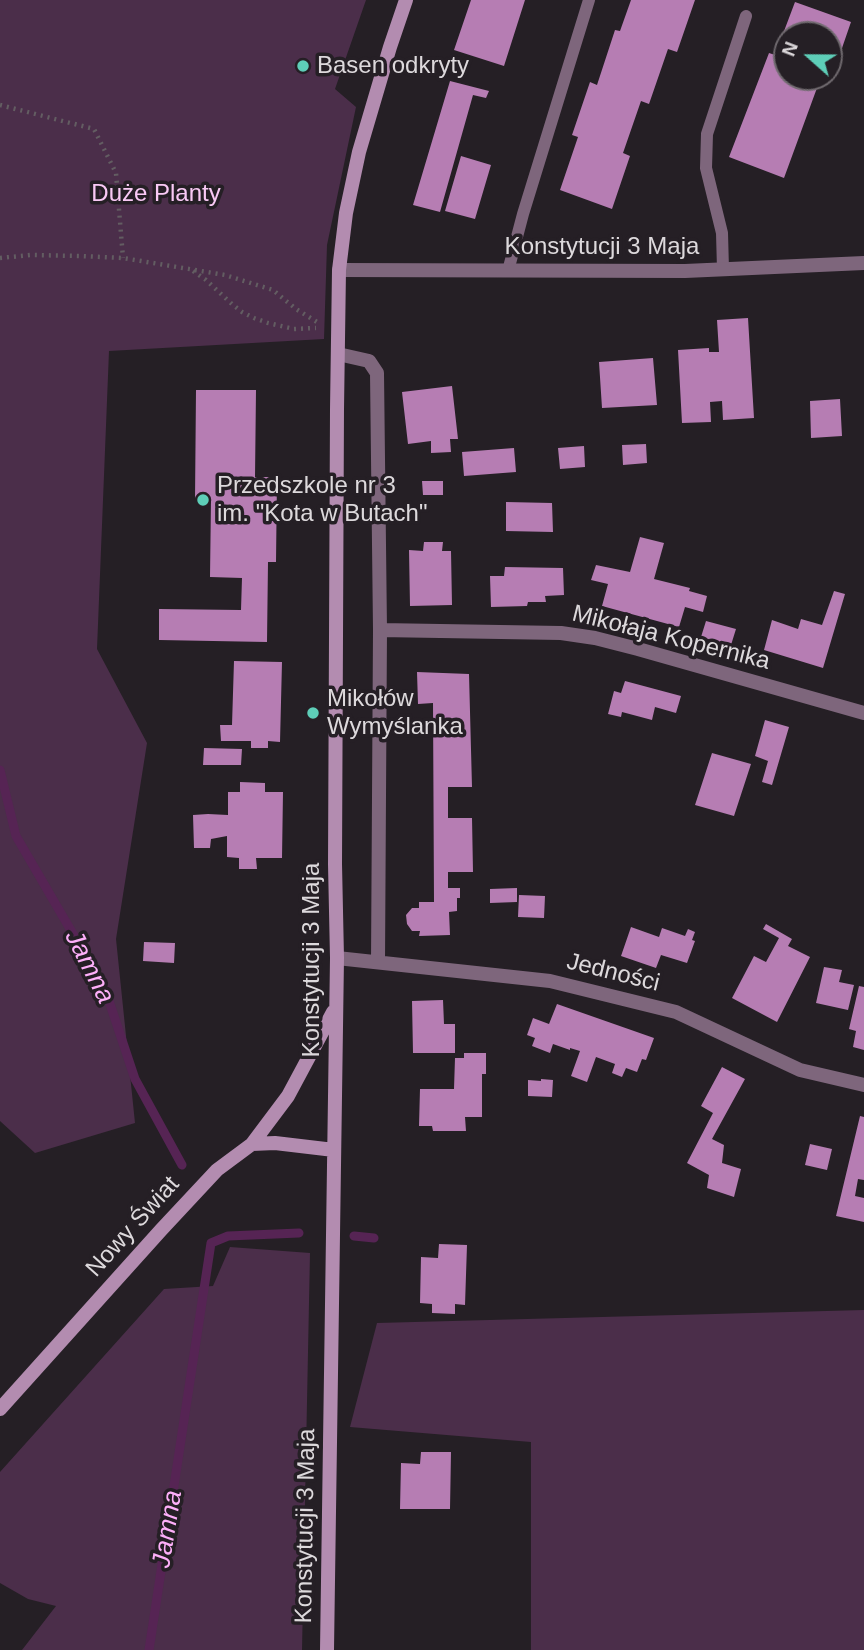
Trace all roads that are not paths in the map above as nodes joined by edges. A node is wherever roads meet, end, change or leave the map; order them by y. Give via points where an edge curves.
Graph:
1 (406, 0) edge
2 (589, 0) edge
3 (746, 16) dead end
4 (864, 263) edge
5 (723, 269) junction
6 (339, 270) junction
7 (508, 271) junction
8 (338, 354) junction
9 (380, 630) junction
10 (864, 713) edge
11 (337, 958) junction
12 (378, 962) junction
13 (335, 1008) junction
14 (864, 1085) edge
15 (251, 1144) junction
16 (334, 1150) junction
17 (0, 1409) edge
18 (327, 1650) edge

1 - 6 street, Konstytucji 3 Maja via 359,152
2 - 7 lane
3 - 5 lane via 707,134 706,168 722,233
4 - 5 street, Konstytucji 3 Maja
5 - 7 street, Konstytucji 3 Maja
6 - 7 street, Konstytucji 3 Maja
6 - 8 street, Konstytucji 3 Maja
8 - 9 street via 369,360 377,373
8 - 11 street, Konstytucji 3 Maja
9 - 10 street, Mikołaja Kopernika via 561,633 595,638
9 - 12 street
11 - 12 street, Jedności
11 - 13 street, Konstytucji 3 Maja
12 - 14 street, Jedności via 550,981 676,1012 800,1070
13 - 15 street, Nowy Świat via 288,1096
13 - 16 street, Konstytucji 3 Maja
15 - 16 street
15 - 17 street, Nowy Świat via 217,1170 160,1230
16 - 18 street, Konstytucji 3 Maja

